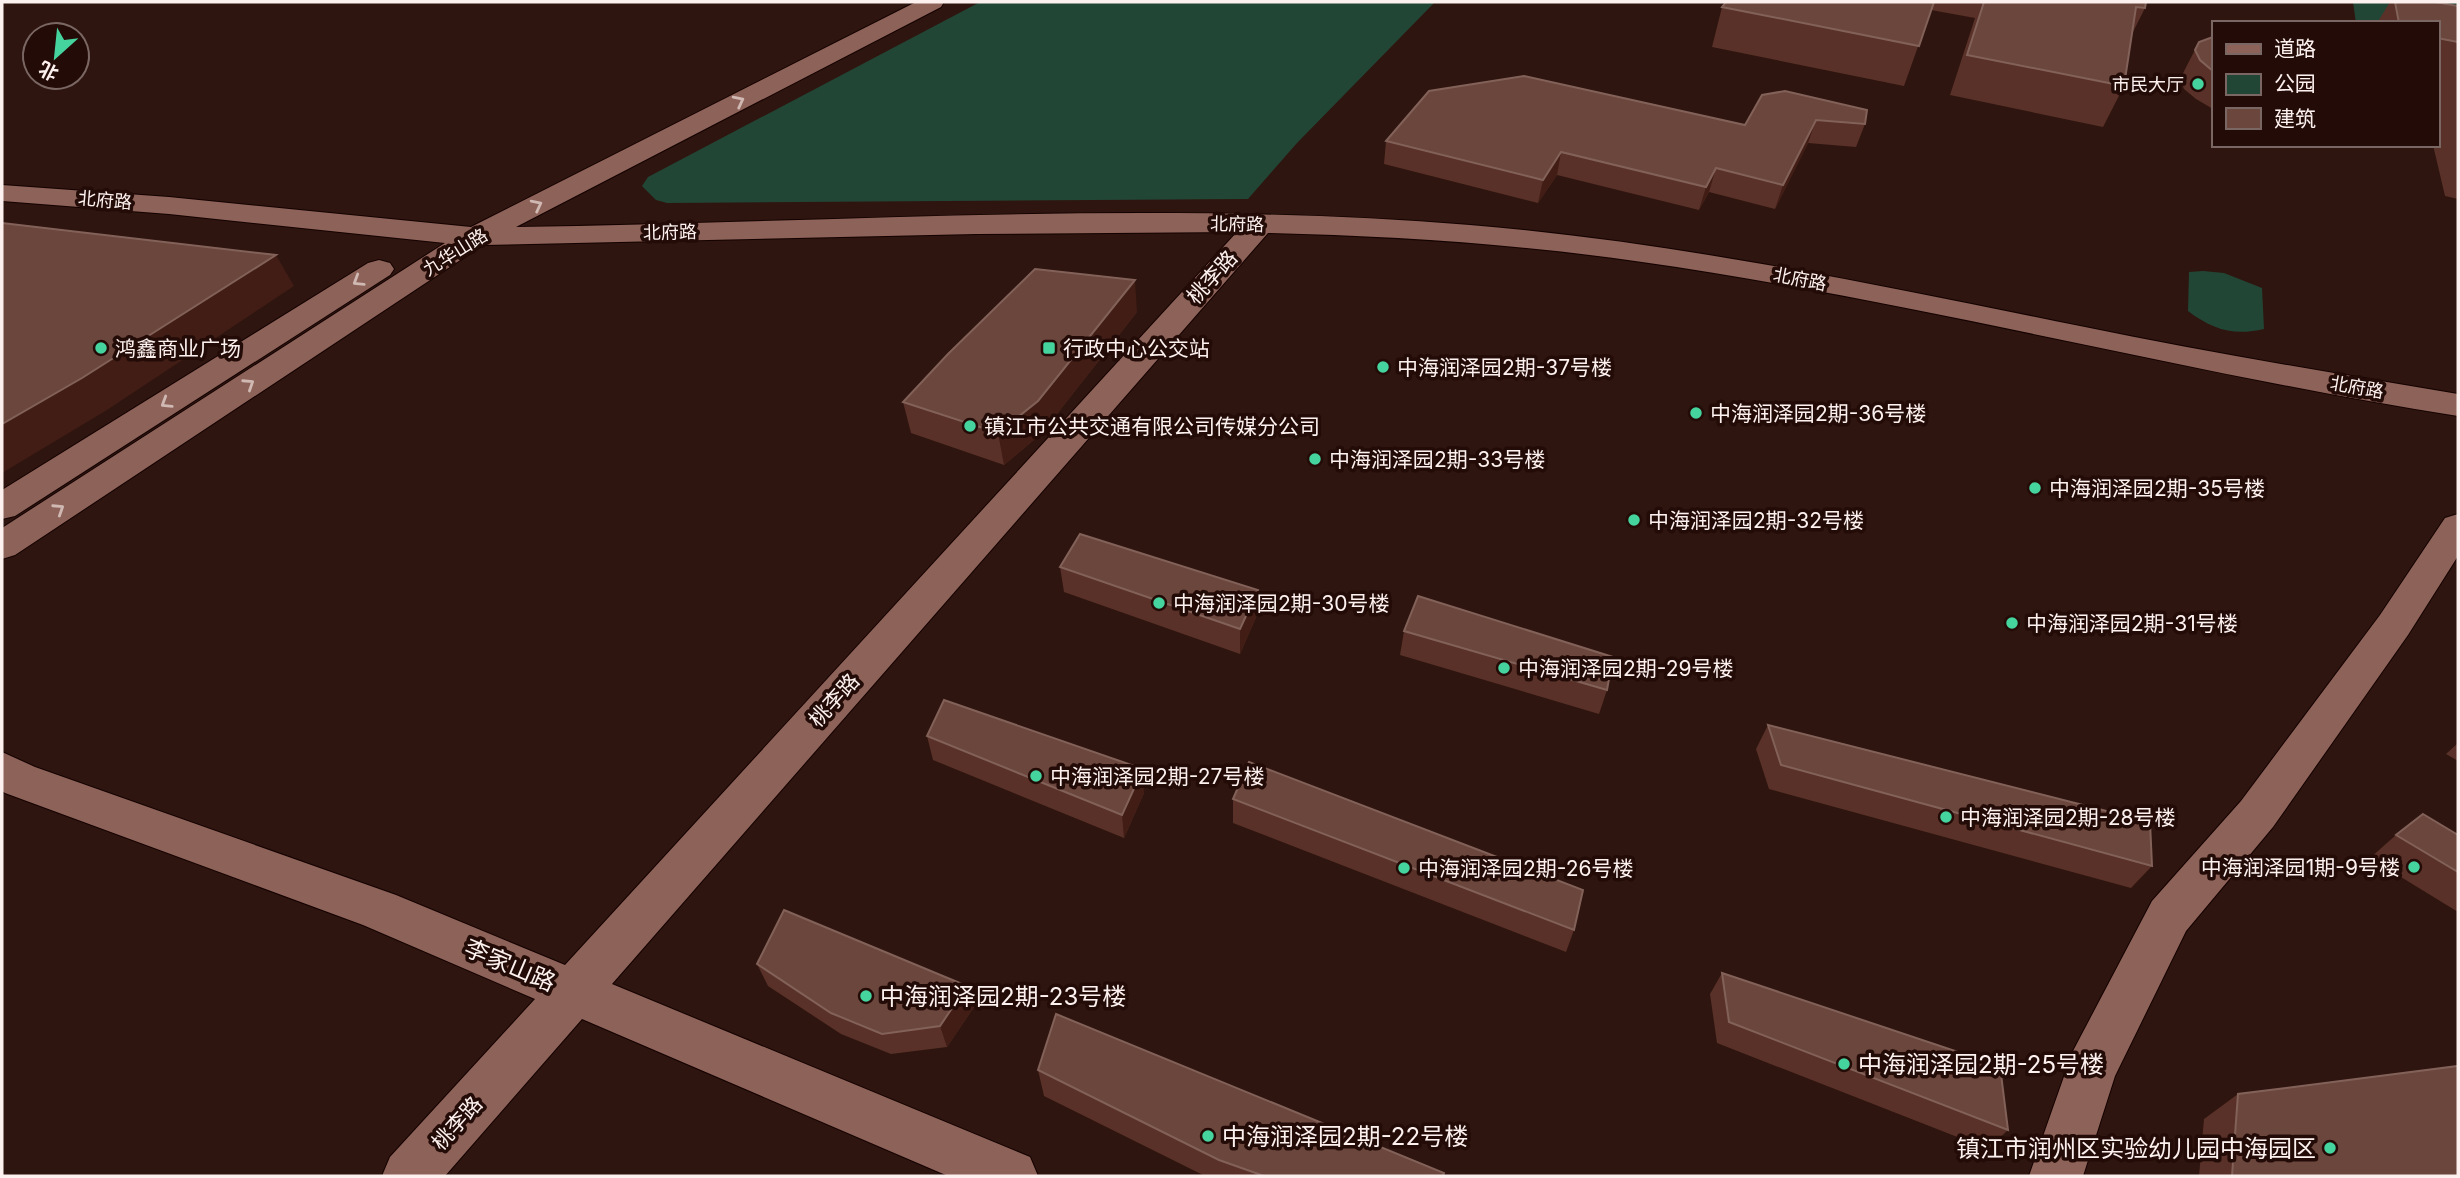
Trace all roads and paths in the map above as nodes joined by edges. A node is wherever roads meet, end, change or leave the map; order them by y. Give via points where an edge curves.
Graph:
1 (895, 2) edge
2 (933, 2) edge
3 (2, 193) edge
4 (2, 208) edge
5 (1252, 233) junction
6 (448, 239) junction
7 (2458, 405) edge
8 (2458, 424) edge
9 (2, 507) edge
10 (2458, 527) edge
11 (2, 546) edge
12 (2, 770) edge
13 (574, 992) junction
14 (409, 1176) edge
15 (1011, 1176) edge
16 (2056, 1176) edge

1 - 6 main road, 九华山路
6 -> 2 main road, 九华山路
3 - 6 main road, 北府路 via 82,197
4 - 6 main road, 北府路
5 - 6 main road, 北府路 via 954,239
5 - 7 main road, 北府路 via 1466,233 1643,253 1771,273 2171,355
5 - 8 main road, 北府路 via 1624,265 1909,314
5 - 13 main road, 桃李路
6 -> 9 main road, 九华山路
11 -> 6 main road, 九华山路
10 - 16 main road via 2395,625 2257,814 2169,916 2091,1069
12 - 13 main road, 李家山路 via 379,910
13 - 14 main road, 桃李路
13 - 15 main road, 李家山路

